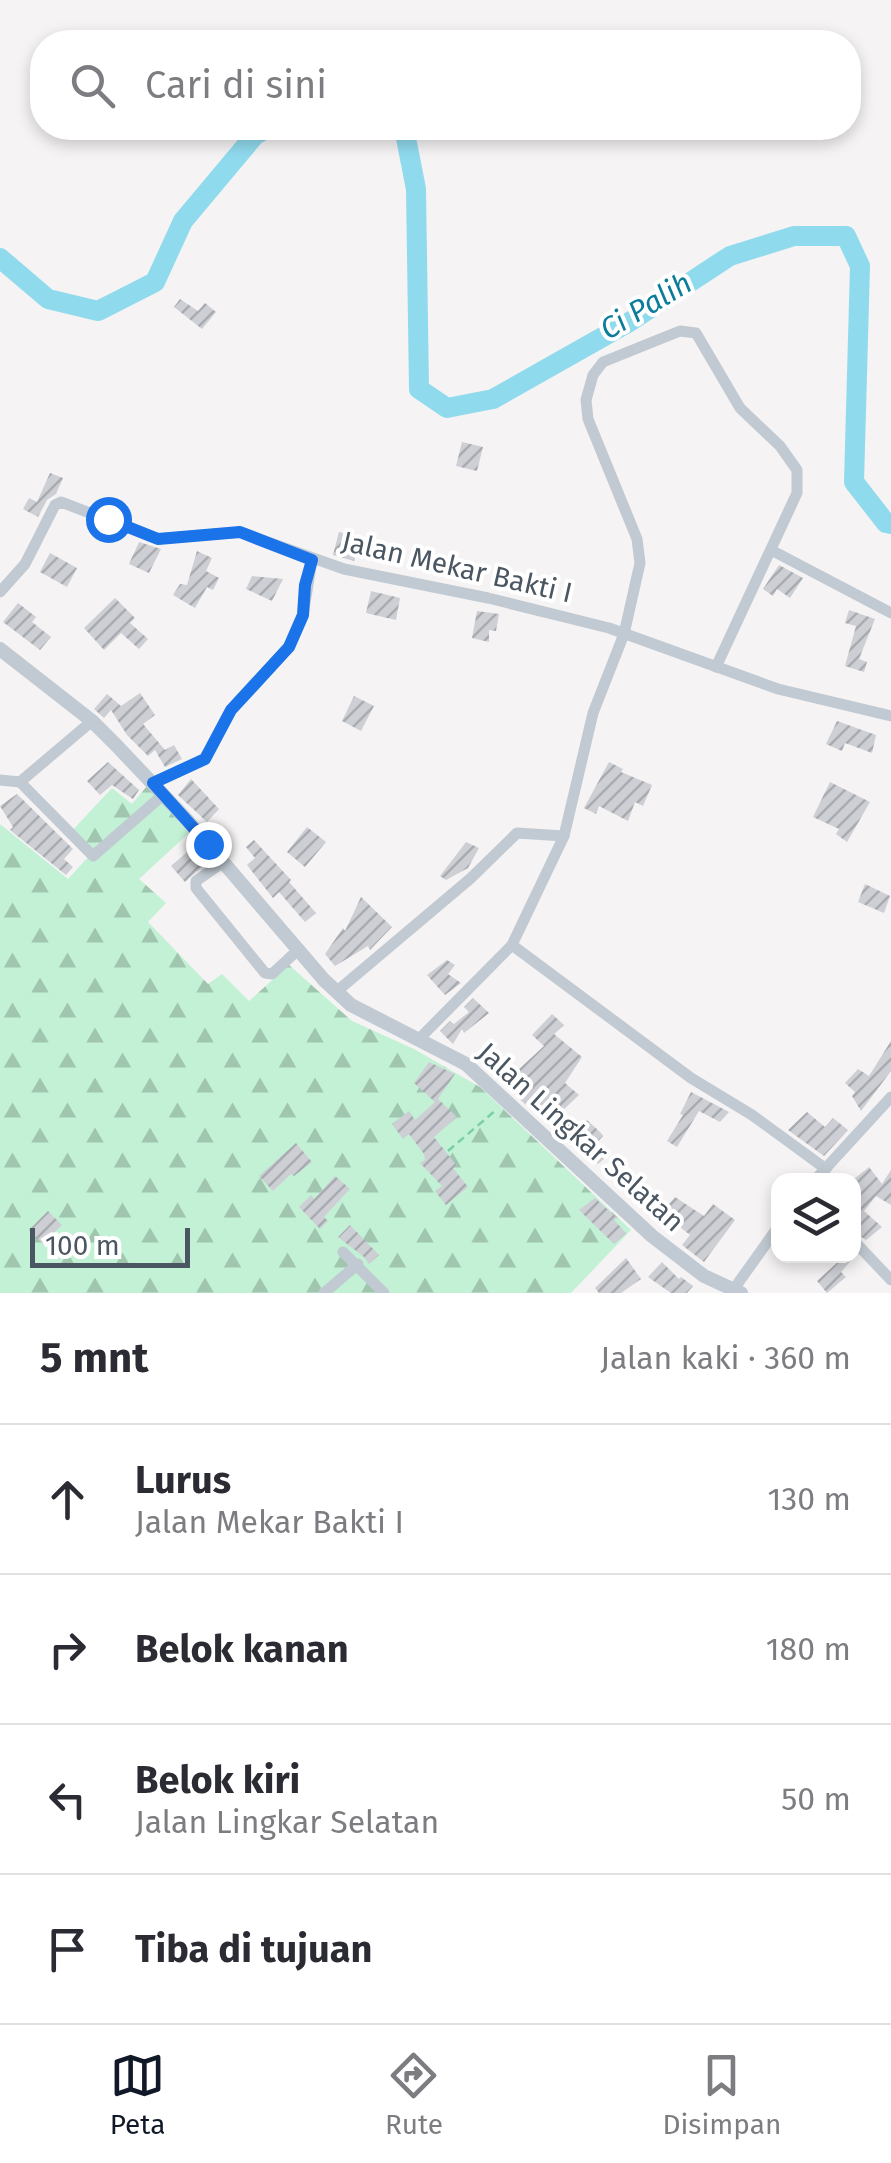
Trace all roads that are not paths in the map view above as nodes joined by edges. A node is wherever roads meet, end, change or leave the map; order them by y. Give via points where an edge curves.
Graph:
1 (770, 550) junction
2 (312, 560) junction
3 (0, 592) edge
4 (891, 613) edge
5 (624, 634) junction
6 (0, 649) edge
7 (716, 667) junction
8 (891, 716) edge
9 (92, 721) junction
10 (0, 780) edge
11 (20, 782) junction
12 (159, 789) junction
13 (564, 836) junction
14 (222, 862) junction
15 (512, 945) junction
16 (298, 949) junction
17 (336, 992) junction
18 (419, 1039) junction
19 (891, 1097) edge
20 (826, 1169) junction
21 (822, 1173) edge
22 (771, 1238) edge
23 (861, 1248) edge
24 (343, 1252) dead end
25 (358, 1264) junction
26 (889, 1275) edge
27 (735, 1292) edge
28 (324, 1293) edge
29 (384, 1293) edge

1 - 4 street
1 - 5 street via 800,477 780,446 740,408 696,332 680,330 603,362 593,375 588,418 640,562
1 - 7 street
2 - 3 street, Jalan Mekar Bakti I via 240,532 144,536 61,502
2 - 5 street, Jalan Mekar Bakti I
2 - 12 street via 303,615 289,647 231,710 205,759
5 - 7 street, Jalan Mekar Bakti I
5 - 13 street via 593,713
6 - 9 street, Jalan Lingkar Selatan
7 - 8 street, Jalan Mekar Bakti I via 829,704
9 - 11 street
9 - 12 street, Jalan Lingkar Selatan
10 - 11 street
11 - 12 street via 93,856
12 - 14 street, Jalan Lingkar Selatan
13 - 15 street
13 - 17 street via 517,833
14 - 16 street, Jalan Lingkar Selatan
14 - 16 street via 196,888 265,972 272,974
15 - 18 street
15 - 20 street
16 - 17 street, Jalan Lingkar Selatan
17 - 18 street, Jalan Lingkar Selatan
18 - 27 street, Jalan Lingkar Selatan via 466,1064 652,1236
19 - 20 street
20 - 21 street
22 - 27 street
23 - 26 street
24 - 25 street
25 - 28 street
25 - 29 street

